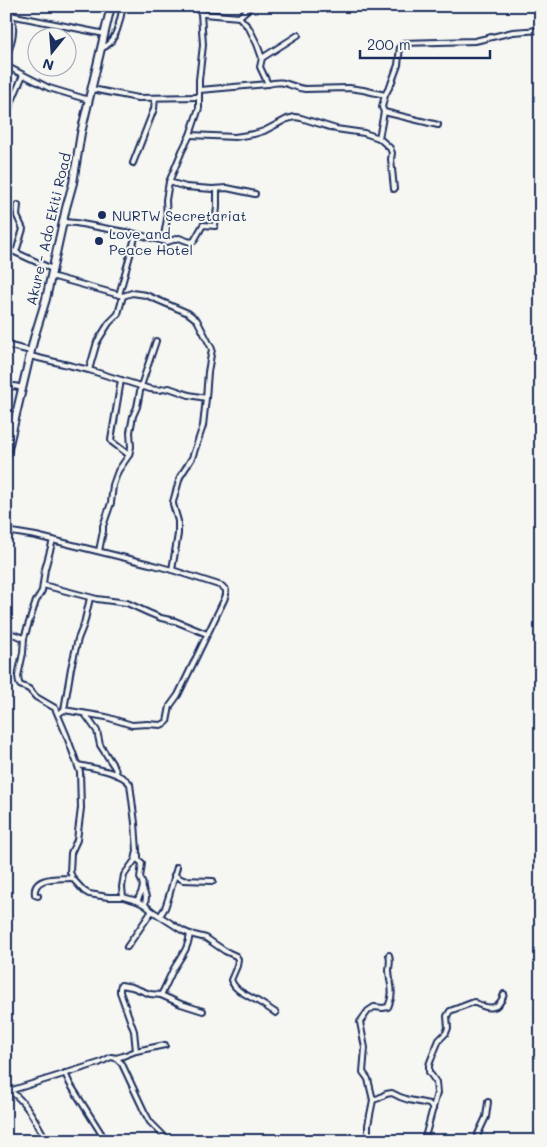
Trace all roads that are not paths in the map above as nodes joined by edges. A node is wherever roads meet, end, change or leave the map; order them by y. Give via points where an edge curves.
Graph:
1 (111, 6) edge
2 (124, 6) edge
3 (194, 6) edge
4 (251, 6) edge
5 (201, 13) junction
6 (8, 14) edge
7 (240, 17) junction
8 (541, 30) edge
9 (105, 34) junction
10 (298, 34) dead end
11 (102, 48) junction
12 (6, 58) edge
13 (262, 58) junction
14 (6, 66) edge
15 (23, 75) junction
16 (268, 84) junction
17 (92, 89) junction
18 (200, 90) junction
19 (385, 95) junction
20 (199, 96) junction
21 (155, 98) junction
22 (89, 100) junction
23 (9, 108) dead end
24 (384, 112) junction
25 (438, 126) dead end
26 (190, 135) junction
27 (379, 138) junction
28 (133, 163) dead end
29 (168, 182) junction
30 (217, 189) junction
31 (394, 189) dead end
32 (255, 194) dead end
33 (18, 205) dead end
34 (63, 222) junction
35 (136, 234) junction
36 (163, 241) junction
37 (6, 248) edge
38 (16, 252) junction
39 (51, 272) junction
40 (121, 295) junction
41 (156, 341) dead end
42 (6, 345) edge
43 (30, 354) junction
44 (89, 370) junction
45 (121, 380) junction
46 (141, 386) junction
47 (6, 387) edge
48 (23, 388) junction
49 (206, 398) junction
50 (129, 454) junction
51 (6, 457) edge
52 (6, 531) edge
53 (53, 540) junction
54 (99, 551) junction
55 (172, 570) junction
56 (43, 585) junction
57 (90, 598) junction
58 (6, 632) edge
59 (207, 634) junction
60 (24, 638) junction
61 (64, 710) junction
62 (58, 714) junction
63 (85, 714) junction
64 (78, 765) junction
65 (117, 775) junction
66 (137, 851) junction
67 (176, 867) dead end
68 (174, 875) junction
69 (72, 877) junction
70 (213, 881) dead end
71 (144, 889) junction
72 (38, 896) dead end
73 (122, 897) junction
74 (137, 901) junction
75 (145, 905) junction
76 (152, 911) junction
77 (160, 916) junction
78 (190, 934) junction
79 (127, 947) dead end
80 (388, 955) dead end
81 (504, 994) dead end
82 (161, 995) junction
83 (203, 1011) dead end
84 (276, 1013) dead end
85 (165, 1045) dead end
86 (136, 1051) junction
87 (116, 1058) junction
88 (65, 1073) junction
89 (8, 1091) edge
90 (374, 1100) junction
91 (488, 1102) dead end
92 (433, 1109) junction
93 (541, 1130) edge
94 (47, 1141) edge
95 (106, 1141) edge
96 (165, 1141) edge
97 (364, 1141) edge
98 (424, 1141) edge
99 (477, 1141) edge
100 (537, 1141) edge

1 - 9 main road, Akure - Ado Ekiti Road
2 - 11 street via 116,34
3 - 5 street
4 - 7 street
5 - 7 street
5 - 18 street
6 - 9 street
6 - 12 street via 14,24
7 - 13 street
8 - 19 street via 513,32 475,41 403,43
9 - 11 main road, Akure - Ado Ekiti Road
10 - 13 street
11 - 17 main road, Akure - Ado Ekiti Road
13 - 16 street via 260,67
14 - 15 street
15 - 22 street via 49,88
15 - 23 street
16 - 18 street
16 - 19 street via 280,82 306,89 349,88
17 - 21 street
17 - 22 main road, Akure - Ado Ekiti Road
18 - 20 street
19 - 24 street
20 - 21 street
20 - 26 street via 198,115
21 - 28 street via 154,109
22 - 34 main road, Akure - Ado Ekiti Road
24 - 25 street
24 - 27 street
26 - 27 street via 235,137 254,134 295,117 336,130
26 - 29 street
27 - 31 street via 392,152
29 - 30 street
29 - 36 street
30 - 32 street
30 - 36 street via 215,226 203,225 192,242 179,238
33 - 38 street via 23,229
34 - 35 street
34 - 39 main road, Akure - Ado Ekiti Road
35 - 36 street
35 - 40 street
37 - 38 street
38 - 39 street
39 - 40 street
39 - 43 main road, Akure - Ado Ekiti Road
40 - 44 street via 118,314 97,342
40 - 49 street via 146,295 197,320 212,349
41 - 46 street
42 - 43 street
43 - 44 street
43 - 48 main road, Akure - Ado Ekiti Road
44 - 45 street
45 - 46 street
45 - 50 street via 112,442
46 - 49 street via 154,390 169,388
46 - 50 street via 130,432
47 - 48 street
48 - 51 main road, Akure - Ado Ekiti Road
49 - 55 street via 195,452 180,477 173,502 178,534
50 - 54 street via 113,486
52 - 53 street
53 - 54 street
53 - 56 street
54 - 55 street
55 - 59 street via 226,590
56 - 57 street
56 - 60 street
57 - 59 street via 127,603
57 - 61 street via 73,660
58 - 60 street
59 - 63 street via 170,706 164,725 132,725
60 - 62 street via 19,683 30,688 36,697 52,706
61 - 62 street
61 - 63 street
62 - 64 street
63 - 65 street via 97,731 100,744
64 - 65 street
64 - 69 street via 81,808 77,840 71,853
65 - 66 street via 130,784
66 - 71 street via 138,860 142,863 140,878
66 - 73 street via 124,875
67 - 68 street
68 - 70 street via 183,880
68 - 77 street
69 - 72 street via 44,880 35,888
69 - 73 street via 86,893 108,898
71 - 74 street
71 - 75 street
73 - 74 street
74 - 75 street
75 - 76 street
76 - 77 street
76 - 79 street
77 - 78 street
78 - 82 street via 186,951
78 - 84 street via 206,938 236,956 238,963 231,982 240,992
80 - 90 street via 391,961 391,1000 388,1007 374,1007 368,1011 360,1022 365,1048 363,1072
81 - 92 street via 499,1005 491,1008 474,1002 447,1016 448,1028 439,1040 429,1065 429,1072 436,1082
82 - 83 street
82 - 86 street via 121,985 120,992 134,1031
85 - 86 street
86 - 87 street
87 - 88 street
87 - 96 street via 150,1122
88 - 89 street
88 - 95 street
89 - 94 street via 27,1108
90 - 92 street via 392,1093 400,1098 429,1104
90 - 97 street
91 - 99 street
92 - 98 street
93 - 100 street

